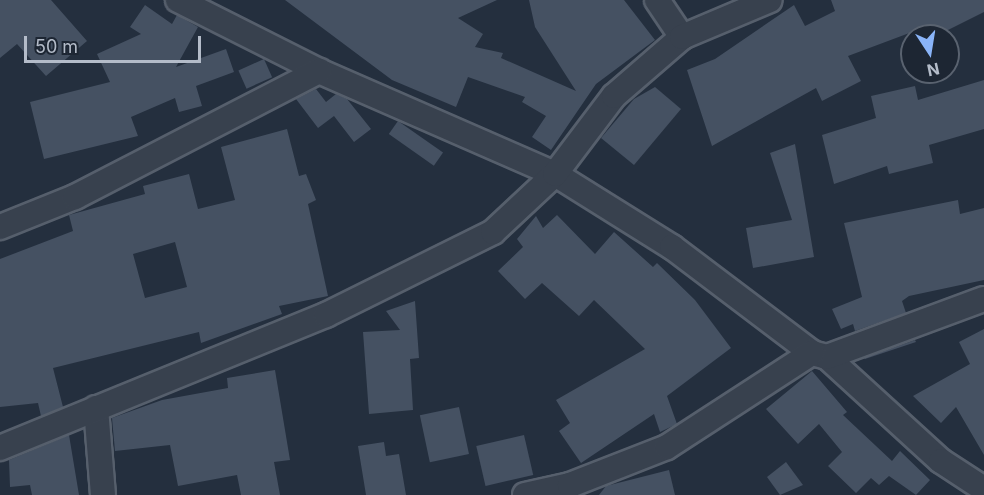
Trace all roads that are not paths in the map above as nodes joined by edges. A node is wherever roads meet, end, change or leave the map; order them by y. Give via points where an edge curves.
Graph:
1 (657, 0) edge
2 (770, 0) edge
3 (184, 1) edge
4 (682, 37) junction
5 (319, 71) junction
6 (555, 174) junction
7 (0, 227) edge
8 (984, 299) edge
9 (820, 355) junction
10 (96, 408) junction
11 (0, 448) edge
12 (570, 490) edge
13 (980, 491) edge
14 (103, 495) edge
15 (525, 495) edge

1 - 4 street
2 - 4 street
3 - 5 street
4 - 6 street via 614,96
5 - 6 street
5 - 7 street via 75,197
6 - 9 street via 672,247
6 - 10 street via 493,232 410,278
8 - 9 street
9 - 12 street via 668,447
9 - 13 street
10 - 11 street
10 - 14 street
12 - 15 street

